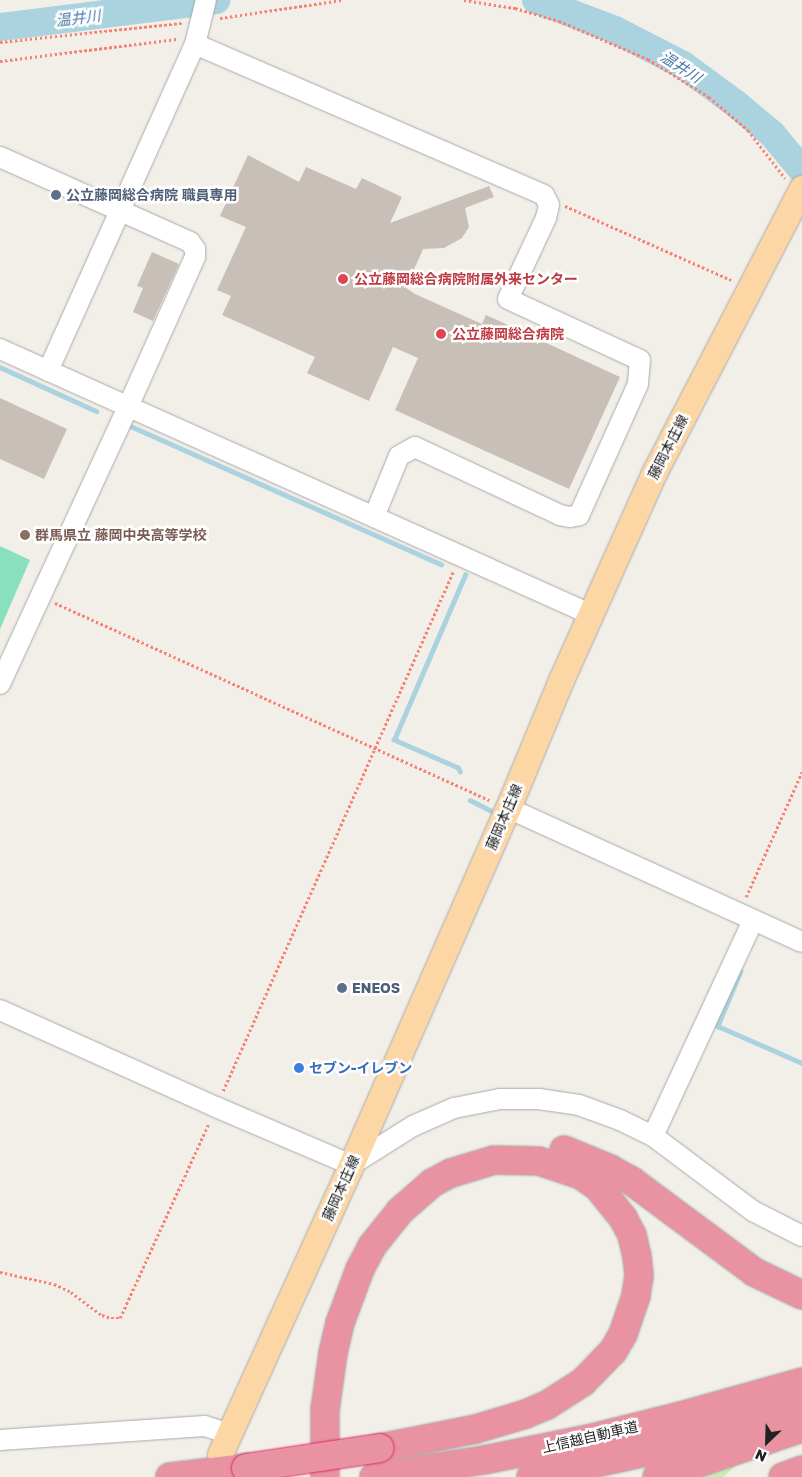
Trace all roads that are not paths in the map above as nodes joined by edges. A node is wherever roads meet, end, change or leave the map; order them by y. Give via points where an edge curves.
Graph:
1 (202, 13) edge
2 (195, 44) junction
3 (0, 157) edge
4 (800, 192) edge
5 (120, 212) junction
6 (0, 349) edge
7 (48, 371) junction
8 (128, 407) junction
9 (374, 517) junction
10 (590, 614) junction
11 (0, 684) edge
12 (508, 808) junction
13 (746, 917) junction
14 (802, 942) edge
15 (0, 1010) edge
16 (653, 1136) junction
17 (351, 1165) junction
18 (802, 1236) edge
19 (802, 1295) edge
20 (802, 1382) edge
21 (802, 1409) edge
22 (802, 1428) edge
23 (0, 1440) edge
24 (225, 1444) joint
25 (802, 1470) edge
26 (378, 1476) edge
27 (170, 1477) edge
28 (305, 1477) edge
29 (324, 1477) edge
30 (531, 1477) edge
31 (657, 1477) edge
32 (783, 1477) edge

1 - 2 street
2 - 5 street
2 - 9 street via 544,195 549,205 546,218 508,300 640,360 638,384 578,515 560,515 415,448 399,456
3 - 5 street
4 - 10 main road, 藤岡本庄線 via 655,470
5 - 7 street
5 - 8 street via 190,242 195,249 195,257
6 - 7 street
7 - 8 street
8 - 9 street
8 - 11 street
9 - 10 street
10 - 12 main road, 藤岡本庄線
12 - 13 street
12 - 17 main road, 藤岡本庄線
13 - 14 street
13 - 16 street
15 - 17 street
16 - 17 street via 579,1105 539,1099 500,1099 454,1108 413,1126
16 - 18 street via 754,1211
17 - 24 main road, 藤岡本庄線
19 - 28 highway via 754,1272 633,1182 567,1150 528,1144 496,1145 451,1156 410,1179 395,1192 364,1229 341,1269 324,1315 312,1366 306,1417
20 - 26 highway, 上信越自動車道 via 588,1439 484,1460
21 - 30 highway, 上信越自動車道 via 682,1444
22 - 31 highway
23 - 24 street via 205,1426
25 - 32 highway
27 - 29 highway, bridge via 246,1468 380,1448 476,1429 547,1405 583,1382 613,1351 623,1334 639,1276 632,1235 624,1218 598,1187 581,1175 539,1161 494,1160 451,1173 432,1184 400,1211 372,1246 350,1292 340,1323 325,1410

